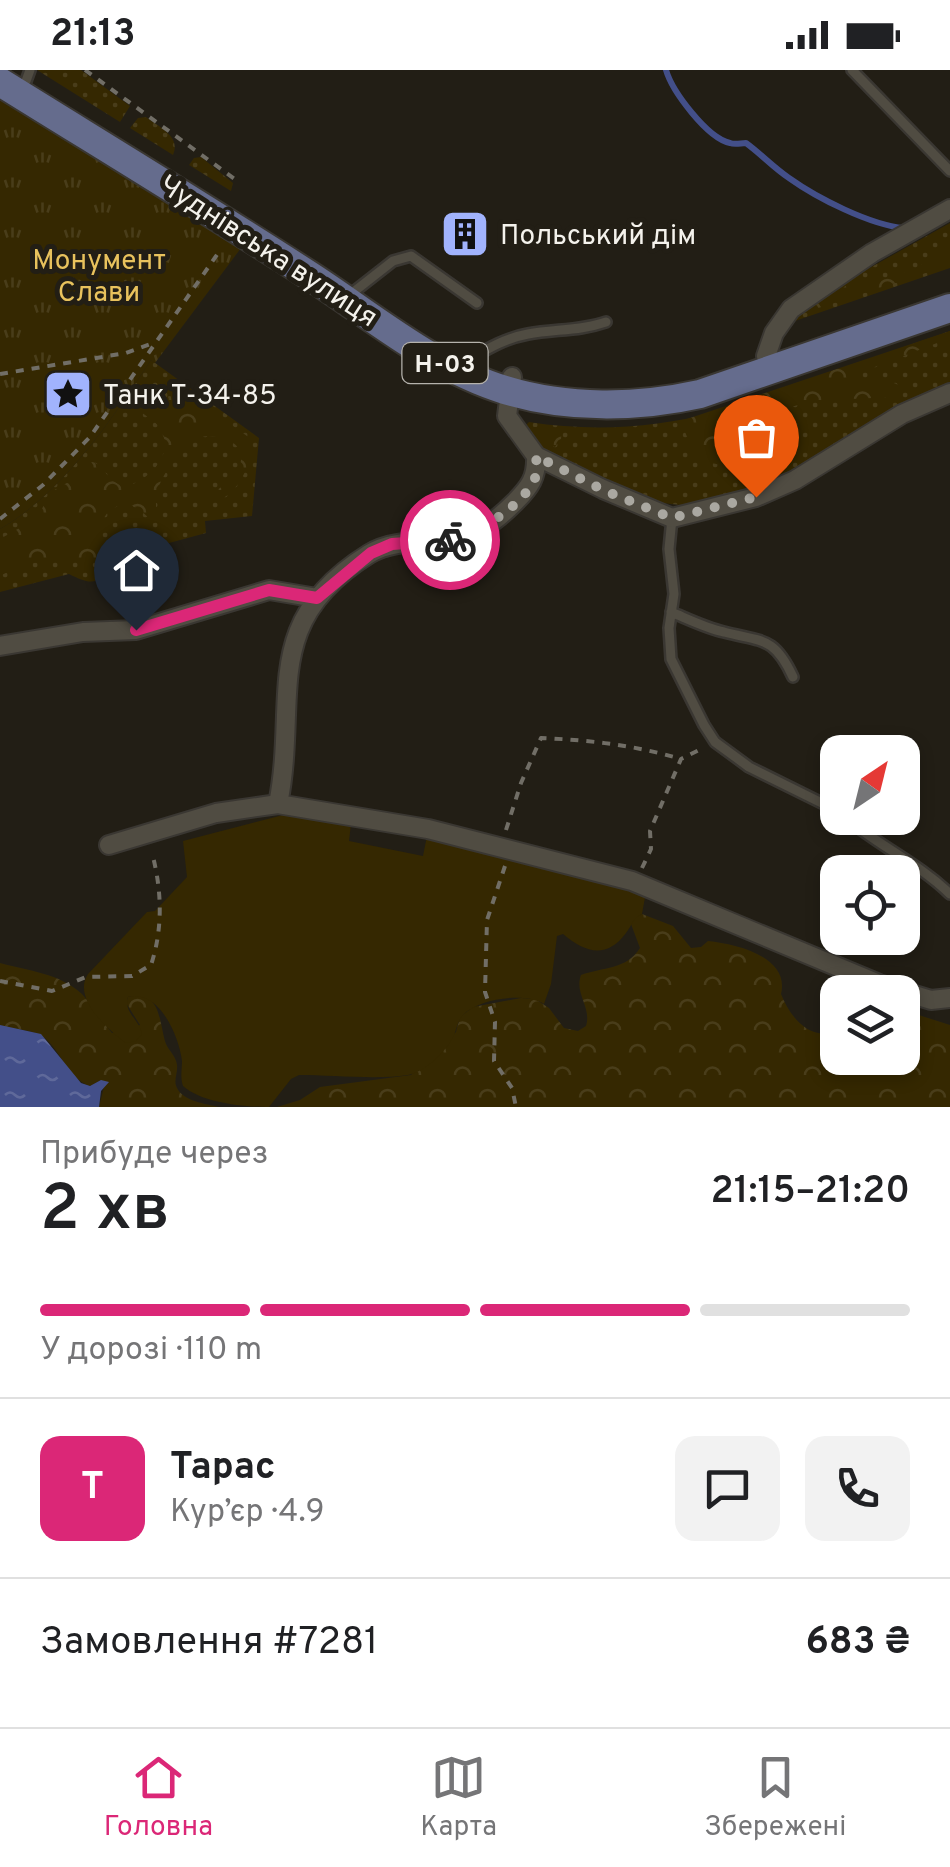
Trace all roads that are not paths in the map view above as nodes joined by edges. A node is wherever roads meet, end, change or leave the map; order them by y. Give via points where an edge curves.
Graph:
1 (852, 70) edge
2 (16, 76) edge
3 (950, 171) edge
4 (950, 209) edge
5 (356, 290) junction
6 (950, 292) edge
7 (477, 303) dead end
8 (950, 308) edge
9 (606, 322) dead end
10 (766, 356) junction
11 (470, 359) junction
12 (510, 384) junction
13 (950, 392) edge
14 (536, 456) junction
15 (672, 518) junction
16 (317, 598) junction
17 (671, 612) junction
18 (0, 646) edge
19 (793, 677) dead end
20 (820, 803) edge
21 (278, 804) junction
22 (868, 835) edge
23 (109, 845) dead end
24 (950, 894) edge
25 (950, 998) edge

1 - 3 lane
2 - 5 main road, Чуднівська вулиця / Н-03
2 - 12 main road, Чуднівська вулиця / Н-03 via 447,364
4 - 10 street via 791,309
5 - 7 lane via 392,261 411,256
5 - 11 main road, Чуднівська вулиця / Н-03
6 - 10 main road, Чуднівська вулиця / Н-03
8 - 12 main road, Чуднівська вулиця / Н-03 via 667,401 592,403
9 - 11 lane via 499,342
10 - 12 main road, Чуднівська вулиця / Н-03 via 644,388
11 - 12 main road, Чуднівська вулиця / Н-03
12 - 14 street via 507,416
13 - 15 street via 796,480
14 - 15 street
14 - 16 street via 528,489 482,530 382,548
15 - 17 lane
16 - 18 street via 269,590 136,630
16 - 21 street via 289,660
17 - 19 lane via 765,640
17 - 20 lane via 671,659 715,742
21 - 23 street via 216,813
21 - 25 street via 428,830 632,880 879,984 931,1000
22 - 24 lane via 924,869

